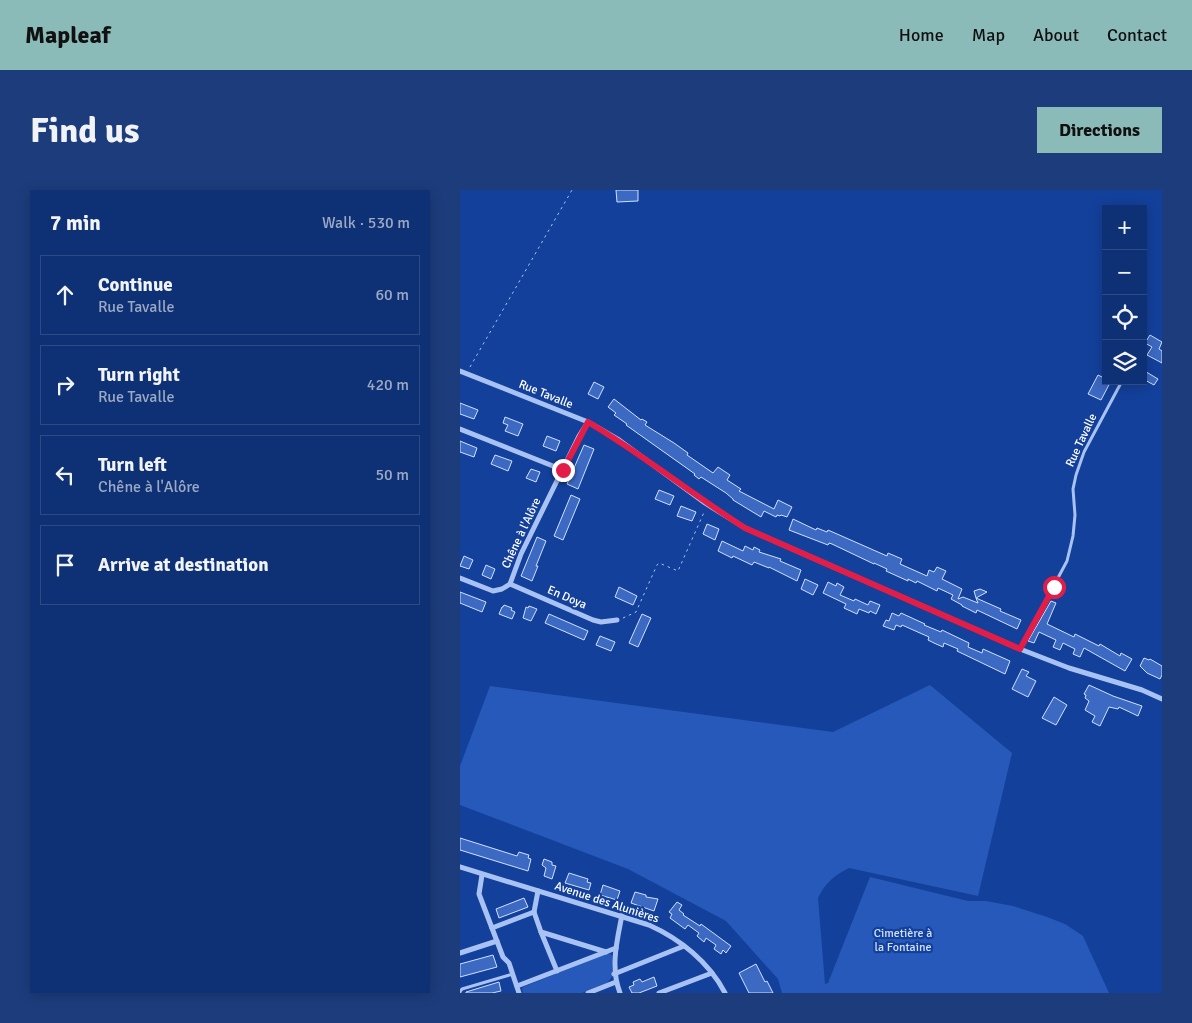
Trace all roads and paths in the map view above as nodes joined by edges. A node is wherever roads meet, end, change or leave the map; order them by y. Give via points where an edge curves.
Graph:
1 (572, 190) edge
2 (460, 371) edge
3 (467, 373) junction
4 (1120, 385) edge
5 (588, 422) junction
6 (460, 429) edge
7 (563, 470) junction
8 (708, 504) junction
9 (460, 578) edge
10 (510, 584) junction
11 (618, 620) joint
12 (1020, 649) junction
13 (1162, 699) edge
14 (460, 867) edge
15 (482, 875) junction
16 (538, 891) junction
17 (534, 912) junction
18 (622, 916) junction
19 (492, 928) junction
20 (542, 932) junction
21 (497, 941) junction
22 (684, 946) junction
23 (616, 948) junction
24 (606, 952) junction
25 (460, 953) edge
26 (557, 970) junction
27 (712, 972) junction
28 (513, 974) junction
29 (614, 974) junction
30 (616, 982) junction
31 (517, 986) junction
32 (460, 992) edge
33 (519, 993) edge
34 (588, 993) edge
35 (620, 993) edge
36 (660, 993) edge
37 (725, 993) edge

1 - 3 path
2 - 3 street, Rue Tavalle
3 - 5 street, Rue Tavalle
4 - 12 lane, Rue Tavalle via 1084,452 1076,475 1073,536 1067,562
5 - 7 street, Chêne à l'Alôre
5 - 8 street, Rue Tavalle via 619,440
6 - 7 street
7 - 10 street, Chêne à l'Alôre via 521,554
8 - 11 path via 678,571 659,563 656,565 636,612
8 - 12 street, Rue Tavalle via 745,528
9 - 10 street, Chêne à l'Alôre via 493,591
10 - 11 street, En Doya via 593,620
12 - 13 street, Rue Tavalle
14 - 15 street, Avenue des Alunières
15 - 16 street, Avenue des Alunières
15 - 19 street via 479,894
16 - 17 street
16 - 18 street, Avenue des Alunières
17 - 19 street
17 - 20 street
18 - 22 street, Avenue des Alunières via 659,930
18 - 23 street
19 - 21 street
20 - 24 street
20 - 26 street
21 - 25 street
21 - 28 street
22 - 27 street, Avenue des Alunières
22 - 29 street
23 - 24 street
23 - 29 street
24 - 26 street
26 - 31 street
27 - 36 street
27 - 37 street, Avenue des Alunières
28 - 31 street
28 - 32 lane
29 - 30 street
30 - 34 street
30 - 35 street
31 - 33 street

